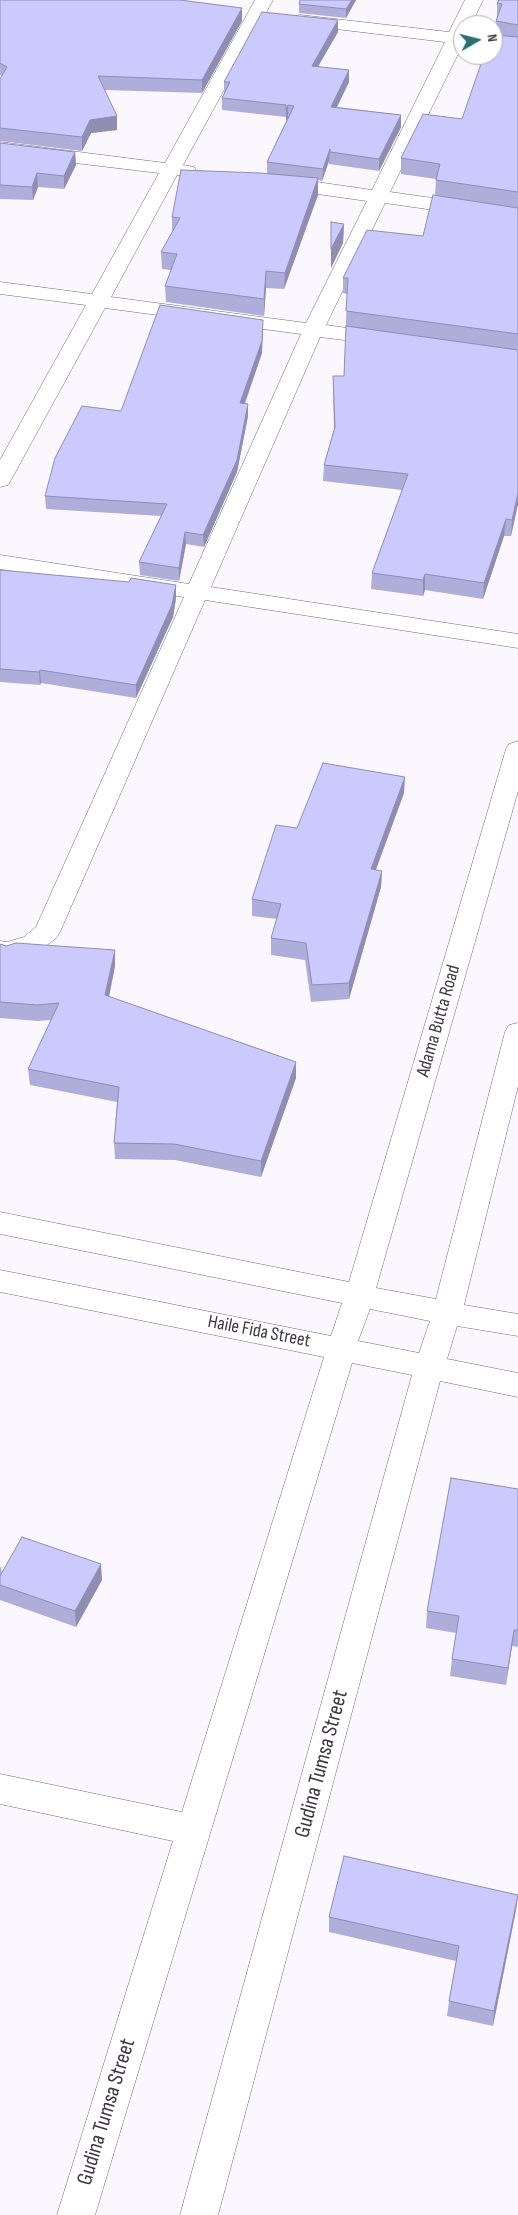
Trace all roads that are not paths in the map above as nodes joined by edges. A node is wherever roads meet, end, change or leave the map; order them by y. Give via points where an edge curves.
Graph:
1 (474, 0) edge
2 (263, 13) edge
3 (468, 15) edge
4 (453, 38) edge
5 (453, 51) edge
6 (0, 148) edge
7 (171, 169) junction
8 (200, 173) edge
9 (260, 180) edge
10 (378, 195) junction
11 (518, 216) edge
12 (0, 288) edge
13 (98, 301) junction
14 (313, 330) junction
15 (401, 342) edge
16 (0, 480) edge
17 (0, 562) edge
18 (199, 592) junction
19 (518, 641) edge
20 (518, 749) edge
21 (0, 950) edge
22 (518, 1032) edge
23 (0, 1223) edge
24 (0, 1281) edge
25 (360, 1294) junction
26 (447, 1313) junction
27 (518, 1325) edge
28 (341, 1349) junction
29 (429, 1368) junction
30 (518, 1385) edge
31 (0, 1789) edge
32 (194, 1830) junction
33 (76, 2215) edge
34 (199, 2215) edge

1 - 3 street
2 - 4 street
2 - 7 street
5 - 10 street
6 - 7 street
7 - 8 street
7 - 13 street
9 - 10 street
10 - 11 street
10 - 14 street
12 - 13 street
13 - 14 street
13 - 16 street
14 - 15 street
14 - 18 street
17 - 18 street
18 - 19 street
18 - 21 street via 47,932 33,943 8,951
20 - 25 street, Adama Butta Road
22 - 26 street
23 - 25 street
24 - 28 street, Haile Fida Street
25 - 26 street
25 - 28 street, Adama Butta Road
26 - 27 street
26 - 29 street, Gudina Tumsa Street
28 - 29 street, Haile Fida Street
28 - 32 street, Gudina Tumsa Street
29 - 30 street, Haile Fida Street
29 - 34 street, Gudina Tumsa Street
31 - 32 street
32 - 33 street, Gudina Tumsa Street

